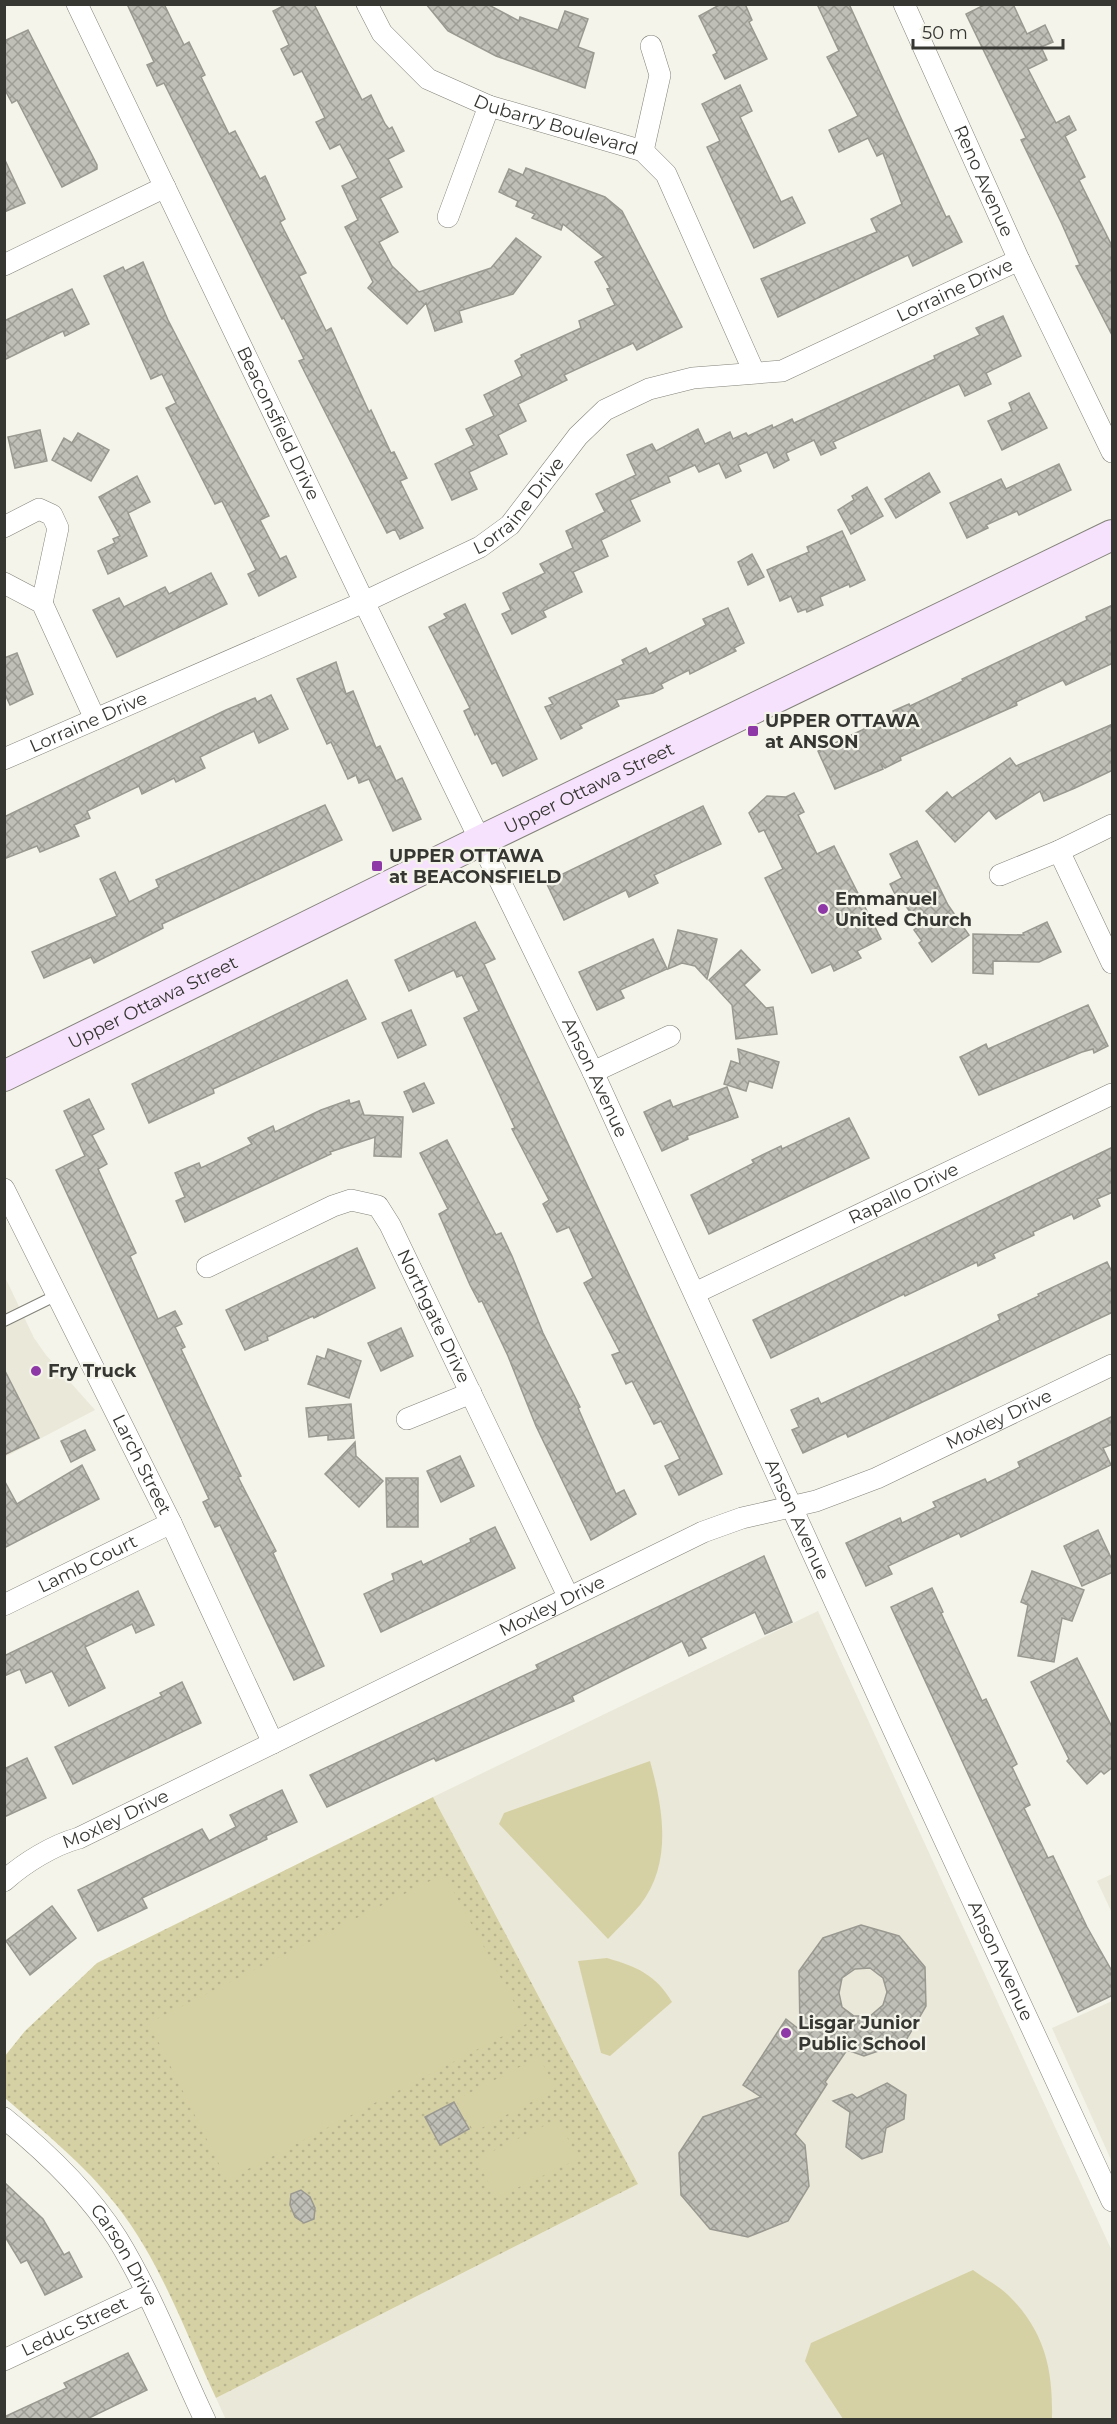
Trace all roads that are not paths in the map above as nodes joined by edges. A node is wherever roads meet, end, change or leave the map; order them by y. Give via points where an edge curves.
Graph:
1 (77, 4) edge
2 (368, 4) edge
3 (904, 4) edge
4 (651, 46) dead end
5 (489, 106) junction
6 (643, 151) junction
7 (165, 187) junction
8 (448, 217) dead end
9 (1019, 260) junction
10 (4, 266) edge
11 (754, 372) junction
12 (1113, 452) edge
13 (4, 527) edge
14 (1113, 535) edge
15 (4, 583) edge
16 (364, 602) junction
17 (42, 603) junction
18 (95, 719) junction
19 (4, 759) edge
20 (1113, 825) edge
21 (482, 840) junction
22 (1059, 851) junction
23 (1000, 875) dead end
24 (1113, 963) edge
25 (670, 1036) dead end
26 (593, 1072) junction
27 (4, 1076) edge
28 (1113, 1094) edge
29 (4, 1189) edge
30 (207, 1268) dead end
31 (695, 1293) junction
32 (57, 1295) junction
33 (4, 1320) edge
34 (1113, 1365) edge
35 (471, 1393) junction
36 (407, 1419) dead end
37 (793, 1507) junction
38 (171, 1523) junction
39 (568, 1596) junction
40 (4, 1605) edge
41 (273, 1743) junction
42 (4, 1881) edge
43 (4, 2118) edge
44 (1113, 2200) edge
45 (146, 2293) junction
46 (4, 2360) edge
47 (205, 2420) edge

1 - 7 street, Beaconsfield Drive
2 - 5 street, Dubarry Boulevard via 382,33 415,68 429,79
3 - 9 street, Reno Avenue
4 - 6 street via 660,75
5 - 6 street, Dubarry Boulevard
5 - 8 street
6 - 11 street, Dubarry Boulevard via 666,174
7 - 10 street
7 - 16 street, Beaconsfield Drive
9 - 11 street, Lorraine Drive via 782,371
9 - 12 street, Reno Avenue
11 - 16 street, Lorraine Drive via 693,378 649,389 605,410 578,436 510,525 480,547
13 - 17 street via 39,509 52,515 58,528
14 - 21 main road, Upper Ottawa Street
15 - 17 street
16 - 18 street, Lorraine Drive
16 - 21 street, Beaconsfield Drive
17 - 18 street
18 - 19 street, Lorraine Drive
20 - 22 street
21 - 26 street, Anson Avenue
21 - 27 main road, Upper Ottawa Street
22 - 23 street
22 - 24 street
25 - 26 street
26 - 31 street, Anson Avenue
28 - 31 street, Rapallo Drive
29 - 32 street, Larch Street
30 - 35 street, Northgate Drive via 333,1206 351,1200 378,1206
31 - 37 street, Anson Avenue
32 - 33 lane
32 - 38 street, Larch Street
34 - 37 street, Moxley Drive via 890,1473
35 - 36 street
35 - 39 street, Northgate Drive
37 - 39 street, Moxley Drive via 714,1527
37 - 44 street, Anson Avenue
38 - 40 street, Lamb Court
38 - 41 street, Larch Street
39 - 41 street, Moxley Drive
41 - 42 street, Moxley Drive via 66,1842
43 - 45 street, Carson Drive via 85,2194 117,2238
45 - 46 street, Leduc Street
45 - 47 street, Carson Drive

